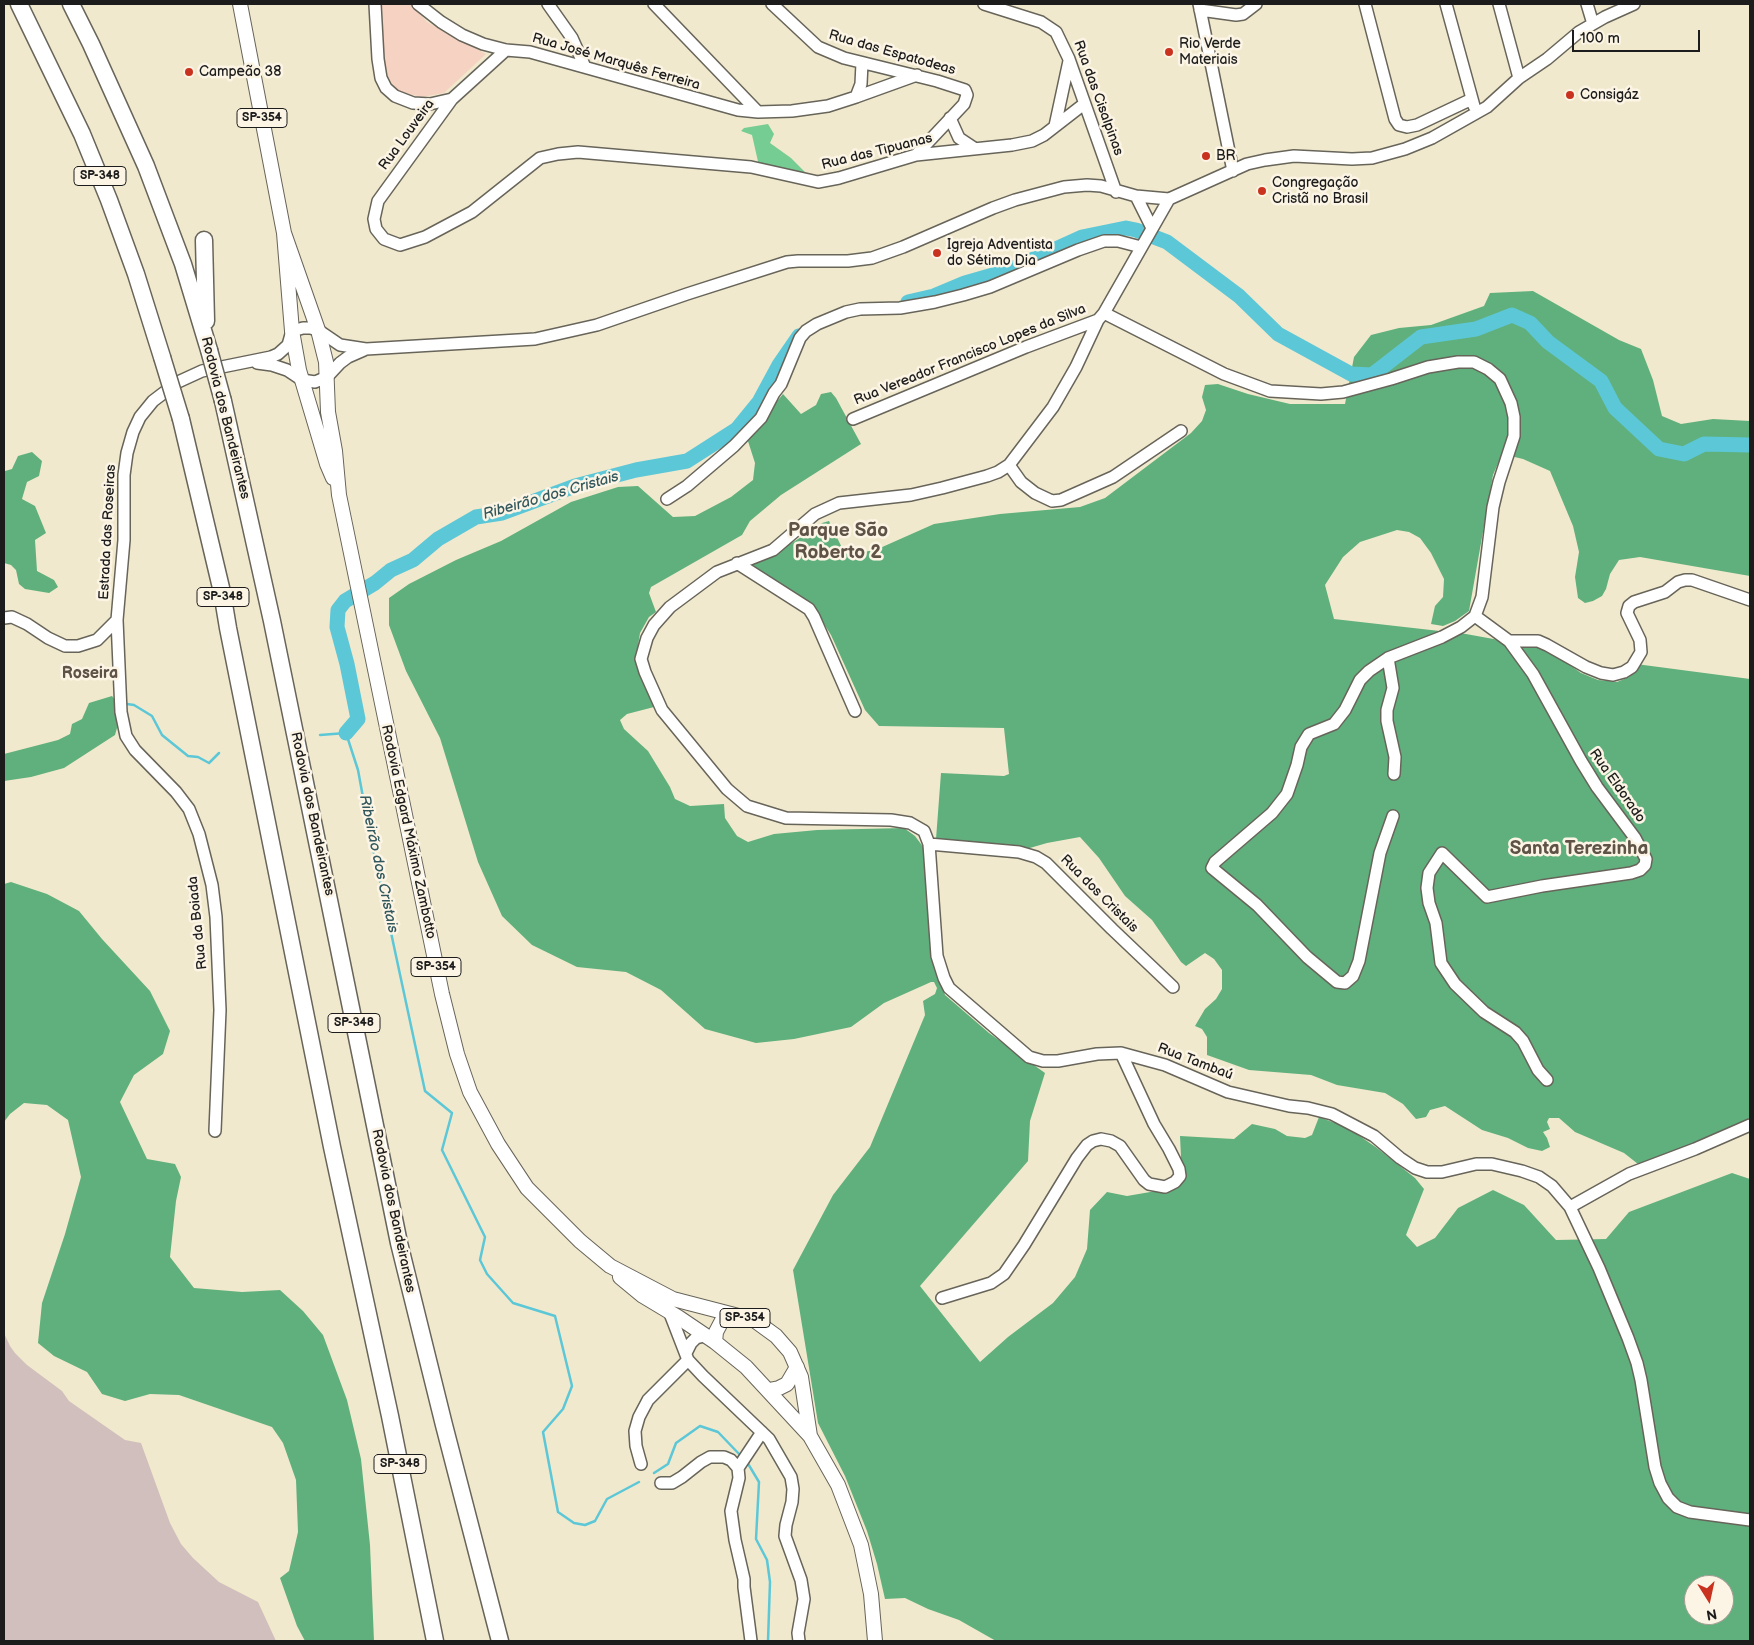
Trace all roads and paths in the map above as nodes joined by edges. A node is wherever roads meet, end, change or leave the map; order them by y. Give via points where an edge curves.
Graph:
1 (19, 4) edge
2 (71, 4) edge
3 (240, 4) edge
4 (375, 4) edge
5 (418, 4) edge
6 (548, 4) edge
7 (654, 4) edge
8 (772, 4) edge
9 (984, 4) edge
10 (1256, 4) edge
11 (1365, 4) edge
12 (1446, 4) edge
13 (1500, 4) edge
14 (1588, 4) edge
15 (1634, 4) edge
16 (1200, 7) edge
17 (1593, 24) junction
18 (506, 50) junction
19 (1069, 59) junction
20 (862, 63) junction
21 (585, 67) junction
22 (917, 75) junction
23 (1519, 78) junction
24 (856, 97) junction
25 (452, 99) junction
26 (1472, 99) junction
27 (1084, 104) junction
28 (758, 112) junction
29 (1476, 113) junction
30 (950, 118) junction
31 (1055, 126) junction
32 (974, 148) junction
33 (916, 155) junction
34 (1233, 171) junction
35 (818, 182) joint
36 (1116, 192) junction
37 (1136, 196) junction
38 (1169, 199) junction
39 (1151, 229) junction
40 (284, 233) junction
41 (204, 240) dead end
42 (1142, 245) junction
43 (1101, 317) junction
44 (318, 330) junction
45 (292, 331) junction
46 (208, 348) junction
47 (366, 349) junction
48 (242, 362) junction
49 (327, 377) junction
50 (302, 380) junction
51 (854, 419) dead end
52 (1181, 431) dead end
53 (1009, 465) junction
54 (339, 495) junction
55 (667, 499) dead end
56 (737, 563) junction
57 (1750, 600) edge
58 (1475, 616) junction
59 (4, 618) edge
60 (117, 620) junction
61 (1509, 641) junction
62 (1388, 658) junction
63 (855, 711) dead end
64 (1394, 774) dead end
65 (1393, 816) dead end
66 (929, 844) junction
67 (1173, 987) dead end
68 (1121, 1053) junction
69 (1547, 1080) dead end
70 (1750, 1124) edge
71 (215, 1131) dead end
72 (1570, 1207) junction
73 (610, 1266) junction
74 (942, 1298) dead end
75 (669, 1312) junction
76 (726, 1313) junction
77 (710, 1339) junction
78 (687, 1356) junction
79 (797, 1367) junction
80 (769, 1390) junction
81 (762, 1432) junction
82 (810, 1436) junction
83 (641, 1464) dead end
84 (738, 1468) junction
85 (661, 1483) dead end
86 (1750, 1520) edge
87 (435, 1641) edge
88 (500, 1641) edge
89 (751, 1641) edge
90 (799, 1641) edge
91 (875, 1641) edge

1 - 87 highway, SP-348, bridge via 82,134 109,200 136,274 181,419 222,592 332,1147
2 - 46 highway, Rodovia dos Bandeirantes / SP-348 via 146,166 183,264
3 - 40 main road, Rodovia Edgard Máximo Zambotto / SP-354
4 - 25 street via 378,59 386,88 413,103 430,104
5 - 18 street, Rua José Marquês Ferreira via 462,35
6 - 21 street via 572,38
7 - 28 street
8 - 20 street, Rua das Espatodeas via 818,47
9 - 19 street, Rua das Cisalpinas via 1052,28 1061,39
10 - 16 street via 1236,15
11 - 26 street via 1399,125 1417,125
12 - 26 street
13 - 23 street
14 - 17 street
15 - 17 street
16 - 34 street
17 - 23 street
18 - 21 street, Rua José Marquês Ferreira via 530,52
18 - 25 street, Rua Louveira
19 - 27 street, Rua das Cisalpinas
19 - 31 street
20 - 22 street, Rua das Espatodeas
20 - 24 street via 861,84
21 - 28 street, Rua José Marquês Ferreira via 724,108
22 - 24 street, Rua José Marquês Ferreira
22 - 30 street, Rua das Espatodeas via 965,90 966,100
23 - 29 street
24 - 28 street, Rua José Marquês Ferreira via 809,109
25 - 35 street, Rua Louveira via 378,202 374,219 376,229 384,239 400,245 425,237 487,201 540,158 558,154 578,152 751,167
26 - 29 street
27 - 31 street, Rua das Tipuanas
27 - 36 street, Rua das Cisalpinas
29 - 34 street via 1432,138 1383,156 1352,159 1282,156 1247,164
30 - 32 street via 959,138
30 - 33 street, Rua das Espatodeas
31 - 32 street, Rua das Tipuanas via 1032,141
32 - 33 street, Rua das Tipuanas
33 - 35 street, Rua das Tipuanas
34 - 38 street
36 - 37 street
36 - 47 street via 1087,185 1041,192 993,208 872,258 787,262 621,318 555,336
37 - 38 street
37 - 39 street
38 - 39 street
39 - 42 street
40 - 44 main road, Rodovia Edgard Máximo Zambotto / SP-354
40 - 45 main road, Rodovia Edgard Máximo Zambotto / SP-354
41 - 46 highway
42 - 43 street
42 - 55 street via 1104,241 963,295 900,308 860,309 817,324 800,338 781,384 760,418 734,446
43 - 51 street, Rua Vereador Francisco Lopes da Silva
43 - 53 street via 1053,407
43 - 58 street via 1224,374 1270,391 1343,392 1428,367 1458,362 1474,362 1494,374 1500,379 1511,403 1514,436 1498,482 1482,597
44 - 45 street
44 - 47 street via 340,345
44 - 49 main road, Rodovia Edgard Máximo Zambotto / SP-354
45 - 48 street, Estrada das Roseiras via 288,344 278,354
45 - 50 main road, Rodovia Edgard Máximo Zambotto / SP-354
46 - 88 highway, Rodovia dos Bandeirantes / SP-348, bridge via 270,612 399,1243
47 - 49 street via 348,357
48 - 50 street, Estrada das Roseiras via 272,365
48 - 60 street, Estrada das Roseiras via 202,371 178,382 153,401 140,417 129,446 124,475 124,540
49 - 50 street via 315,382
49 - 54 main road, Rodovia Edgard Máximo Zambotto / SP-354 via 328,412
50 - 54 main road, Rodovia Edgard Máximo Zambotto / SP-354
52 - 53 street via 1113,477 1061,500 1052,501 1035,493 1021,482
53 - 56 street via 987,476 934,490 857,500 828,508 815,514 773,550
54 - 73 main road, Rodovia Edgard Máximo Zambotto / SP-354 via 442,994 470,1092 502,1151 527,1188
56 - 63 street via 809,609
56 - 66 street via 706,579 670,607 647,638 641,659 662,710 727,789 747,806 786,818 910,823 924,831
57 - 61 street via 1685,580 1665,592 1634,602 1627,613 1640,640 1640,652 1632,667 1614,675 1586,667 1538,642
58 - 61 street, Rua Eldorado
58 - 62 street via 1442,637
59 - 60 street via 12,617 65,646 97,640
60 - 71 street, Rua da Boiada via 120,712 126,736 134,750 190,809 212,885 220,1010
61 - 69 street, Rua Eldorado via 1541,687 1597,787 1635,838 1646,859 1640,870 1487,897 1442,853 1429,873 1429,903 1436,923 1442,963 1455,984 1469,998 1523,1040 1538,1070
62 - 64 street via 1394,688 1387,710 1395,757
62 - 65 street via 1360,680 1334,724 1309,734 1301,747 1287,794 1272,813 1212,868 1257,905 1307,958 1337,982 1345,982 1353,976 1359,960 1380,853
66 - 67 street, Rua dos Cristais via 1018,852 1041,860
66 - 68 street, Rua Tambaú via 938,956 949,988 1029,1058 1058,1061
68 - 72 street, Rua Tambaú via 1164,1065 1228,1092 1332,1114 1374,1136 1400,1158 1427,1172 1476,1164 1500,1165 1522,1171 1552,1186
68 - 74 street via 1180,1176 1165,1187 1149,1184 1120,1146 1111,1141 1093,1141 1077,1158 1004,1274 991,1283
70 - 72 street via 1629,1174
72 - 86 street, Rua Tambaú via 1599,1268 1637,1363 1655,1467 1668,1498 1677,1507 1690,1512
73 - 75 main road, Rodovia Edgard Máximo Zambotto / SP-354 via 632,1288
73 - 76 main road, Rodovia Edgard Máximo Zambotto / SP-354 via 672,1299
75 - 77 main road, Rodovia Edgard Máximo Zambotto / SP-354
75 - 78 street
76 - 77 main road
76 - 79 main road, Rodovia Edgard Máximo Zambotto / SP-354 via 754,1320 776,1336 790,1352
77 - 78 street via 696,1338
77 - 80 main road, Rodovia Edgard Máximo Zambotto / SP-354
78 - 81 street via 702,1376
78 - 83 street via 648,1400 639,1417 635,1431
79 - 80 main road via 787,1384
79 - 82 main road, Rodovia Edgard Máximo Zambotto / SP-354 via 805,1394
80 - 82 main road, Rodovia Edgard Máximo Zambotto / SP-354
81 - 84 street
81 - 90 street via 791,1477 792,1502 785,1536 804,1598
82 - 91 main road, Rodovia Edgard Máximo Zambotto / SP-354 via 838,1485 862,1545
84 - 85 street via 724,1457 710,1458 682,1478 672,1483
84 - 89 street via 732,1511

